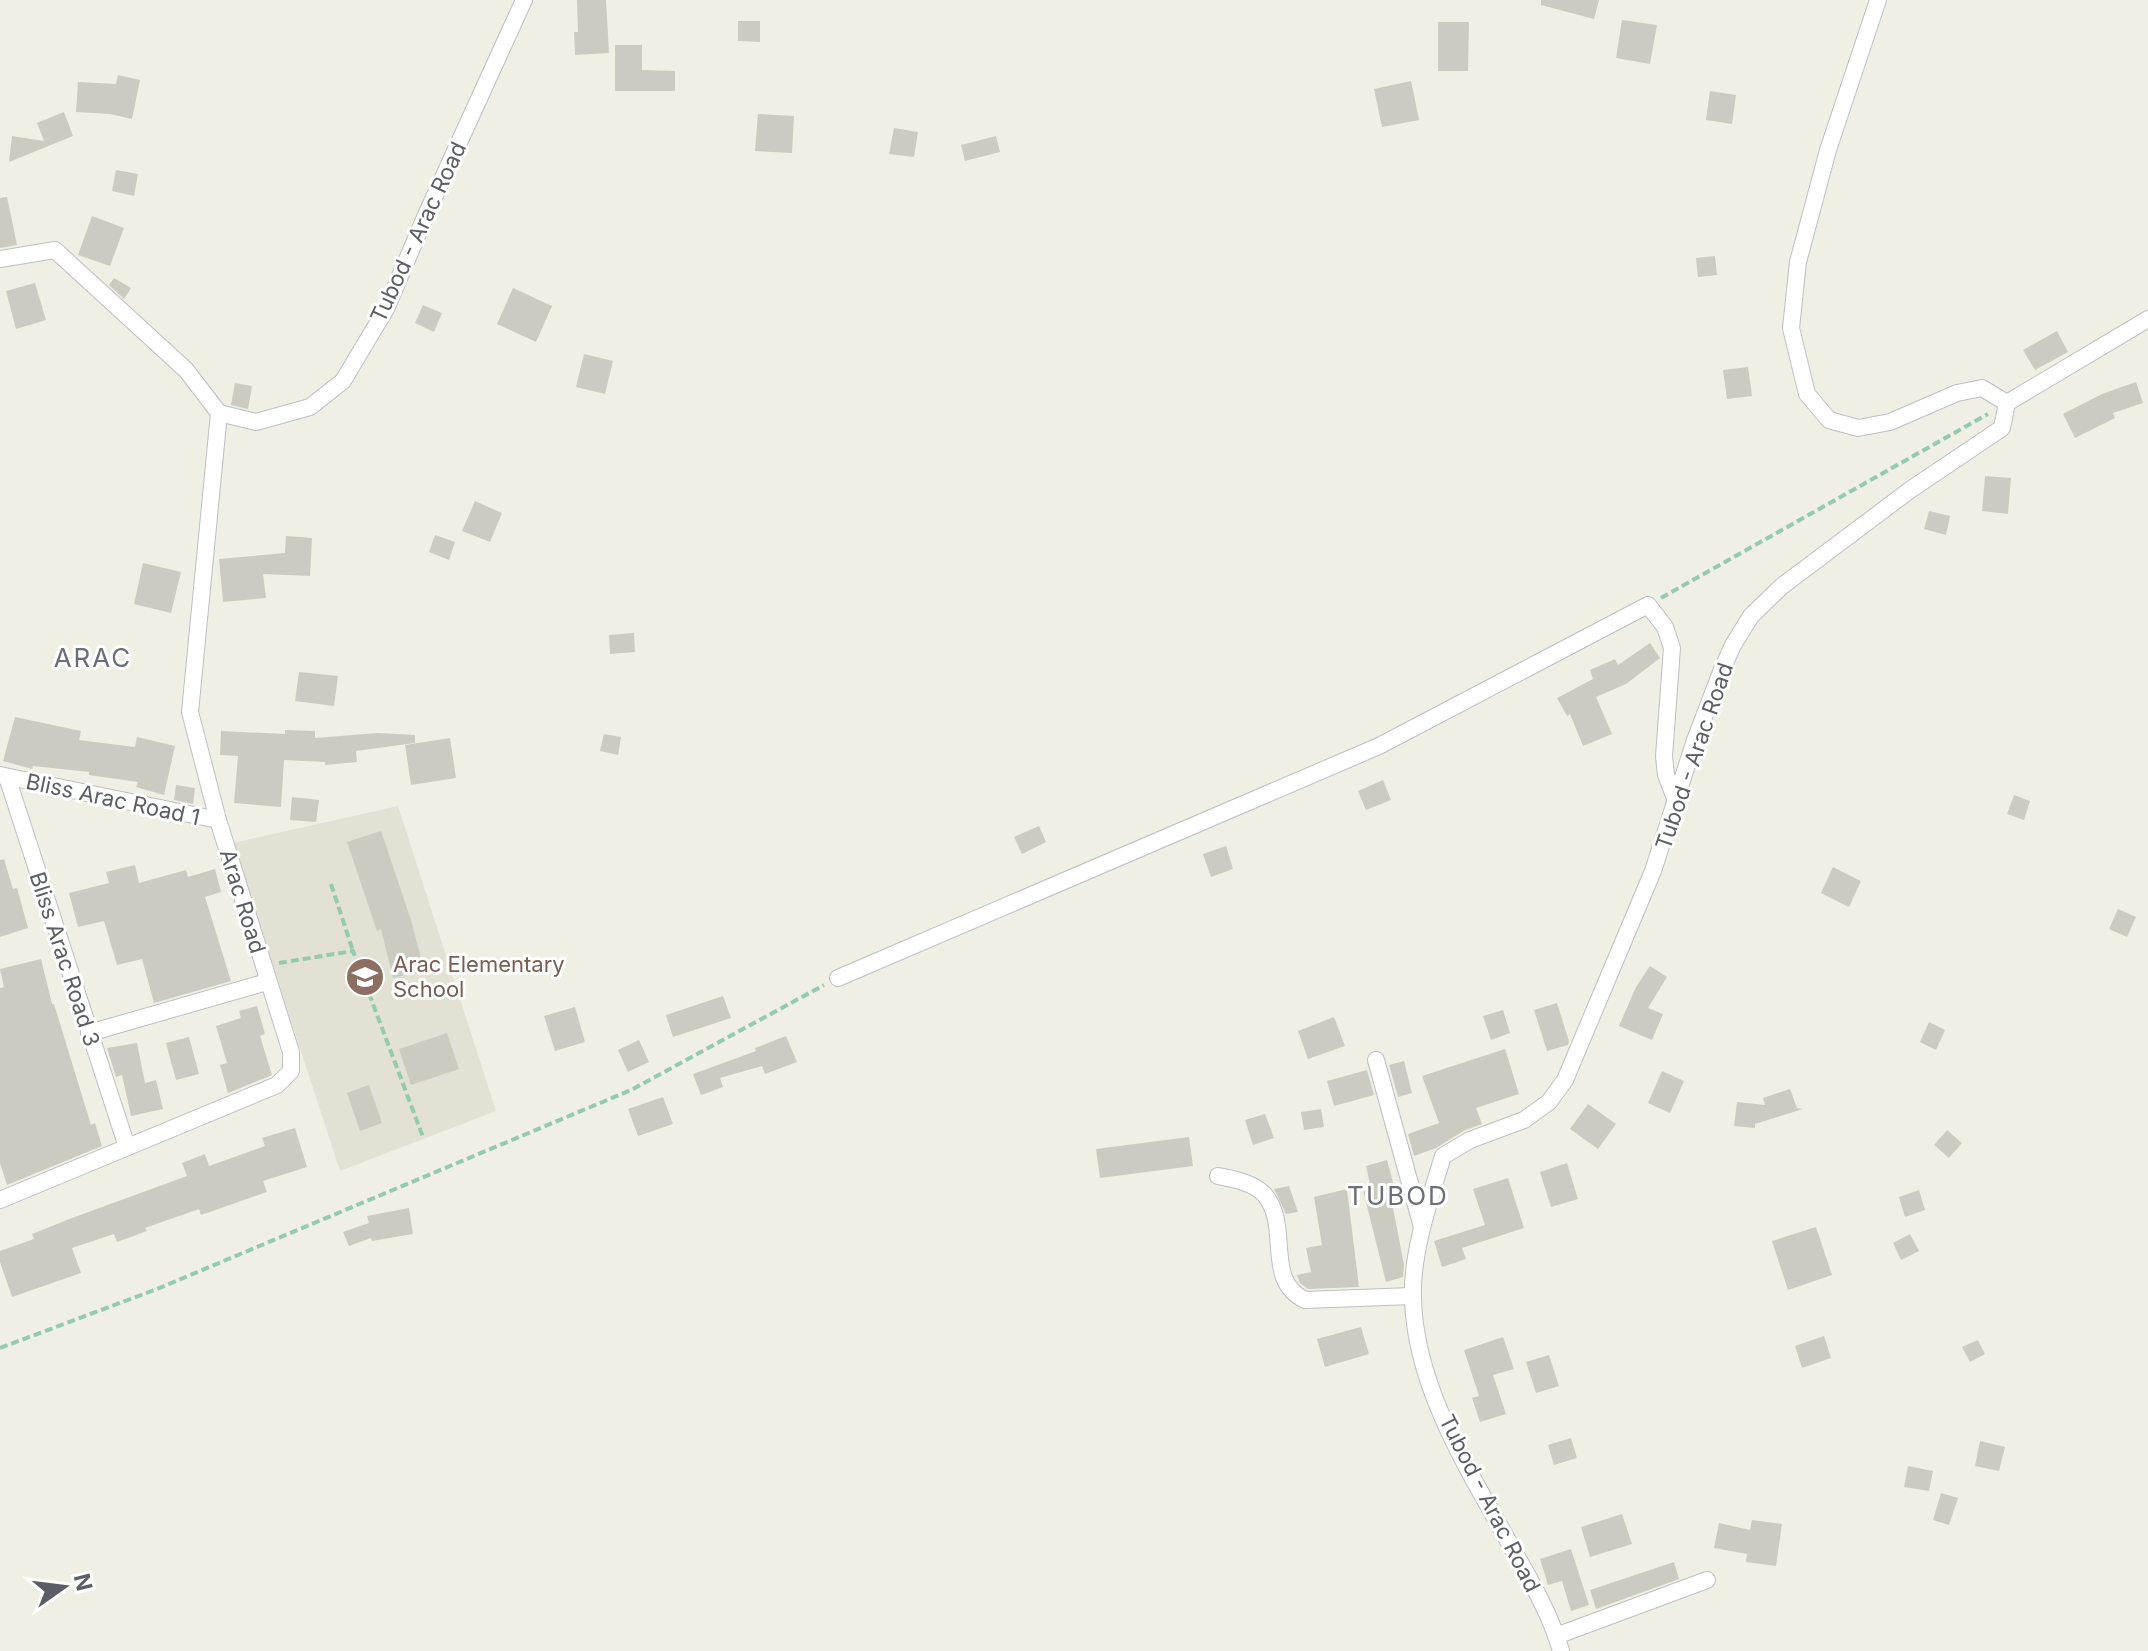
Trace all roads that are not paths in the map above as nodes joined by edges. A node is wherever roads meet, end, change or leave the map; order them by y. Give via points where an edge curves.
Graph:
1 (524, 0) edge
2 (1878, 0) edge
3 (0, 259) edge
4 (2148, 319) edge
5 (2007, 403) junction
6 (219, 413) junction
7 (4, 776) edge
8 (1676, 801) junction
9 (218, 820) junction
10 (265, 973) junction
11 (838, 978) road end
12 (89, 1033) junction
13 (1376, 1060) dead end
14 (127, 1147) junction
15 (1218, 1176) dead end
16 (0, 1200) edge
17 (1422, 1227) junction
18 (1412, 1296) junction
19 (1707, 1580) dead end
20 (1558, 1643) edge

1 - 6 street, Tubod - Arac Road via 386,309 343,381 310,407 256,422
2 - 5 street via 1828,150 1798,262 1791,328 1807,394 1829,420 1858,428 1890,422 1982,388
3 - 6 street via 55,250 186,370
4 - 5 street
5 - 8 street, Tubod - Arac Road via 2002,428 1910,490 1782,586 1751,616 1721,672
6 - 9 street, Arac Road via 190,712
7 - 9 street, Bliss Arac Road 1
7 - 12 street, Bliss Arac Road 3
8 - 11 street via 1664,756 1672,648 1665,627 1648,605 1379,746
8 - 17 street, Tubod - Arac Road via 1653,871 1565,1080 1549,1102 1524,1120 1443,1156
9 - 10 street, Arac Road
10 - 12 street
10 - 14 street, Arac Road via 291,1052 291,1071 277,1085
12 - 14 street, Bliss Arac Road 3
13 - 17 street
14 - 16 street, Arac Road
15 - 18 street via 1245,1182 1264,1194 1276,1219 1283,1277 1291,1293 1305,1300
17 - 18 street, Tubod - Arac Road
18 - 20 street, Tubod - Arac Road via 1418,1349 1437,1400
19 - 20 street

